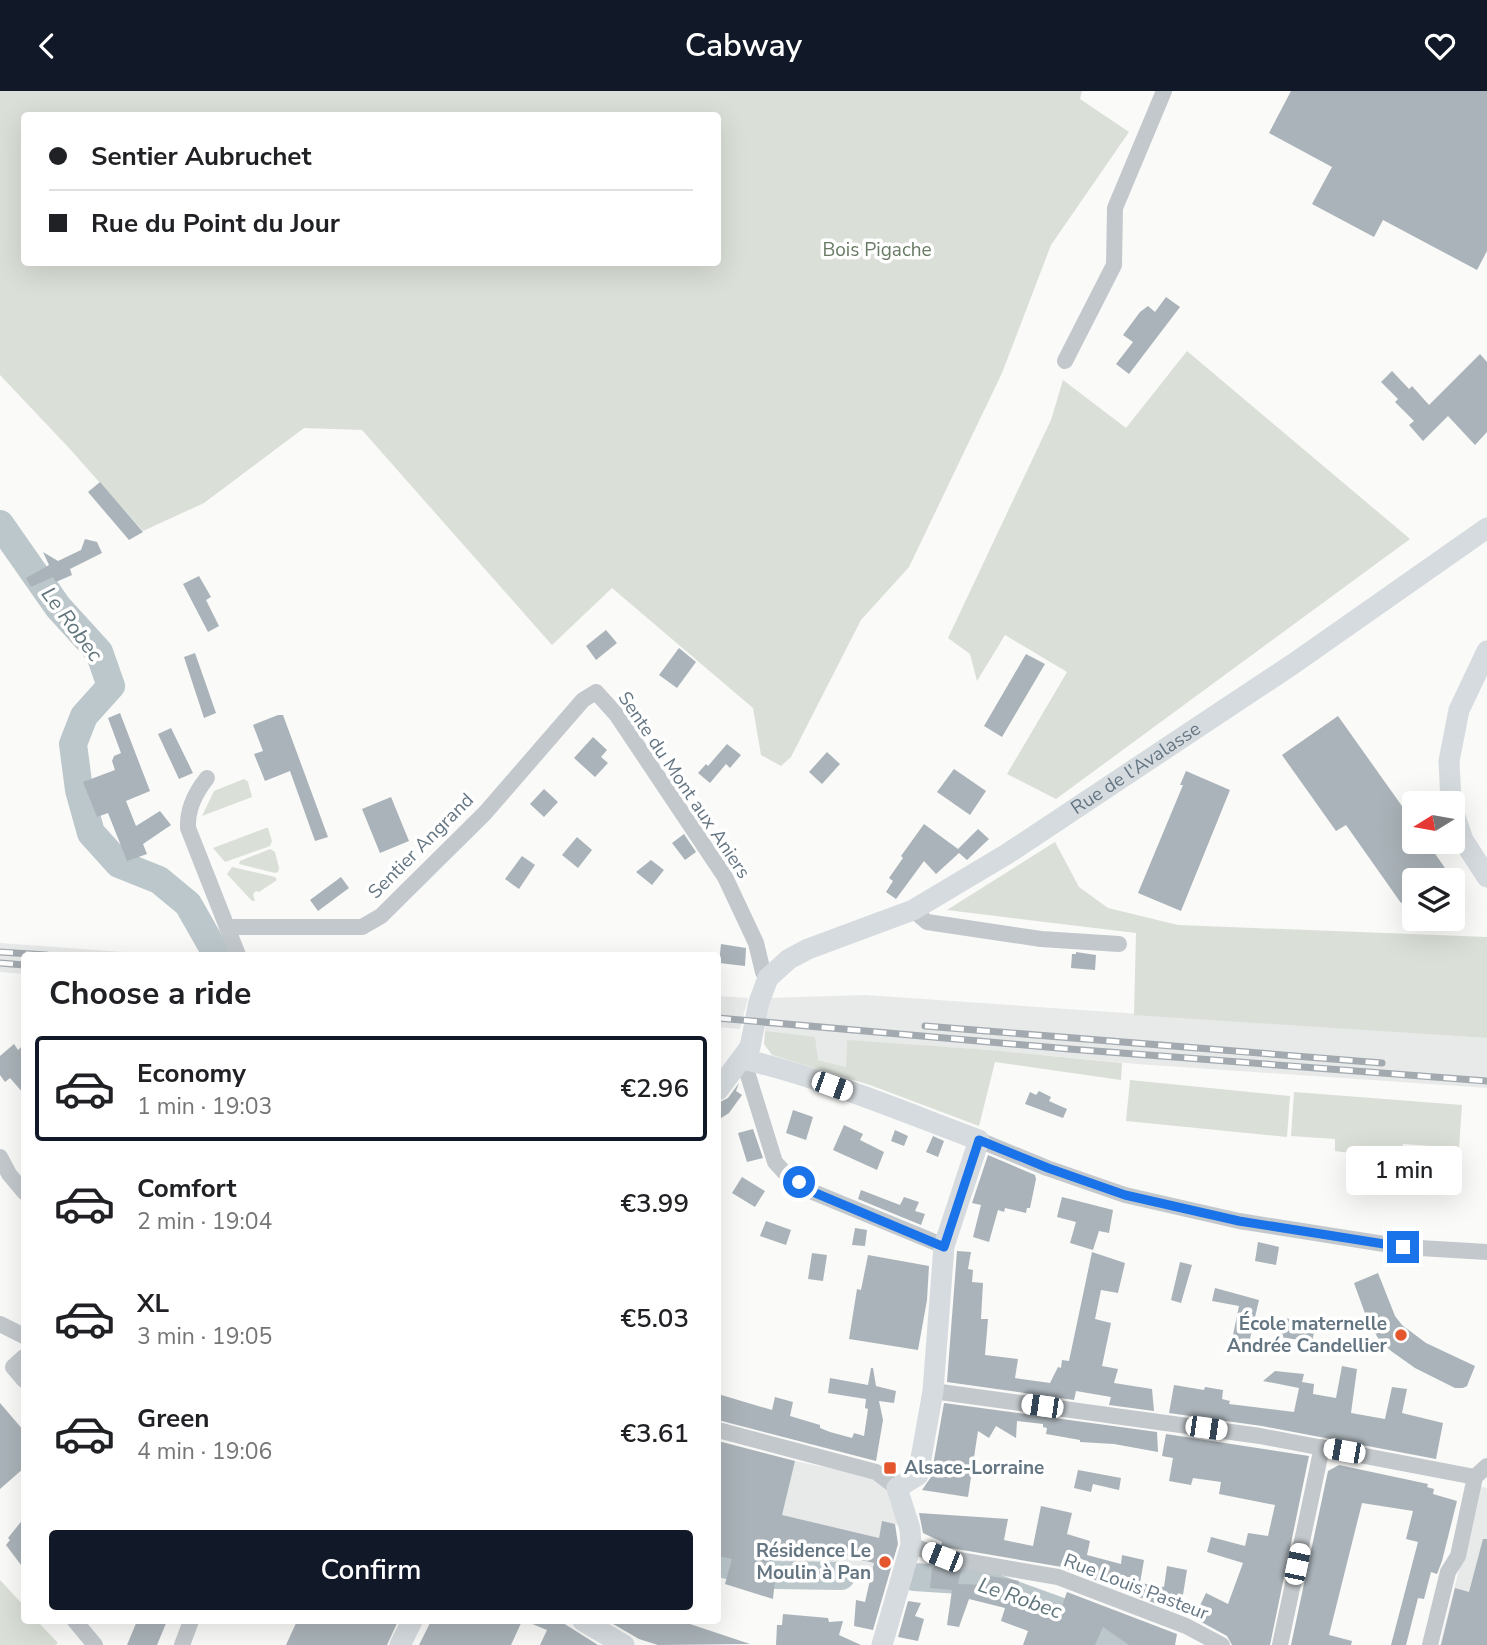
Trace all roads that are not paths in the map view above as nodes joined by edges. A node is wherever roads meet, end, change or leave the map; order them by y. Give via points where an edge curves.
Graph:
1 (1164, 91) edge
2 (1065, 361) dead end
3 (1487, 528) edge
4 (1487, 651) edge
5 (596, 692) joint
6 (207, 778) dead end
7 (1451, 791) edge
8 (1465, 843) edge
9 (1487, 877) edge
10 (913, 910) junction
11 (227, 927) junction
12 (1119, 944) dead end
13 (237, 952) edge
14 (768, 978) junction
15 (743, 1059) junction
16 (721, 1086) edge
17 (979, 1140) junction
18 (0, 1157) edge
19 (21, 1188) edge
20 (944, 1247) junction
21 (1487, 1252) edge
22 (0, 1324) edge
23 (21, 1334) edge
24 (21, 1360) edge
25 (21, 1376) edge
26 (933, 1391) junction
27 (721, 1431) edge
28 (1322, 1447) junction
29 (1481, 1472) edge
30 (897, 1488) junction
31 (911, 1545) junction
32 (78, 1624) edge
33 (190, 1624) edge
34 (410, 1624) edge
35 (588, 1624) edge
36 (95, 1645) edge
37 (181, 1645) edge
38 (400, 1645) edge
39 (624, 1645) edge
40 (882, 1645) edge
41 (1222, 1645) edge
42 (1280, 1645) edge
43 (1430, 1645) edge

1 - 2 street via 1115,208 1114,265
3 - 10 main road, Rue de l'Avalasse via 1293,664 1007,854
4 - 7 main road via 1459,710 1448,761
5 - 11 street, Sentier Angrand via 583,700 485,813 381,916 362,927
5 - 14 street, Sente du Mont aux Aniers via 616,714 725,877
6 - 11 street via 193,799 188,828
8 - 9 main road
10 - 12 street via 927,922 1041,939
10 - 14 main road, Rue de l'Avalasse via 808,949
11 - 13 street
14 - 15 main road
15 - 16 main road
15 - 17 main road via 775,1066
15 - 20 street via 775,1163 784,1172 813,1192
17 - 20 main road
17 - 21 street via 1125,1195 1239,1221 1403,1247
18 - 19 street
20 - 26 main road
22 - 23 street
24 - 25 street via 13,1367
26 - 28 street
26 - 30 main road via 918,1475
27 - 30 street via 876,1472
28 - 29 street
28 - 42 street
29 - 43 street
30 - 31 main road
31 - 40 main road
31 - 41 street, Rue Louis Pasteur via 942,1557 1058,1577 1186,1626
32 - 36 street
33 - 37 street
34 - 38 main road
35 - 39 main road

